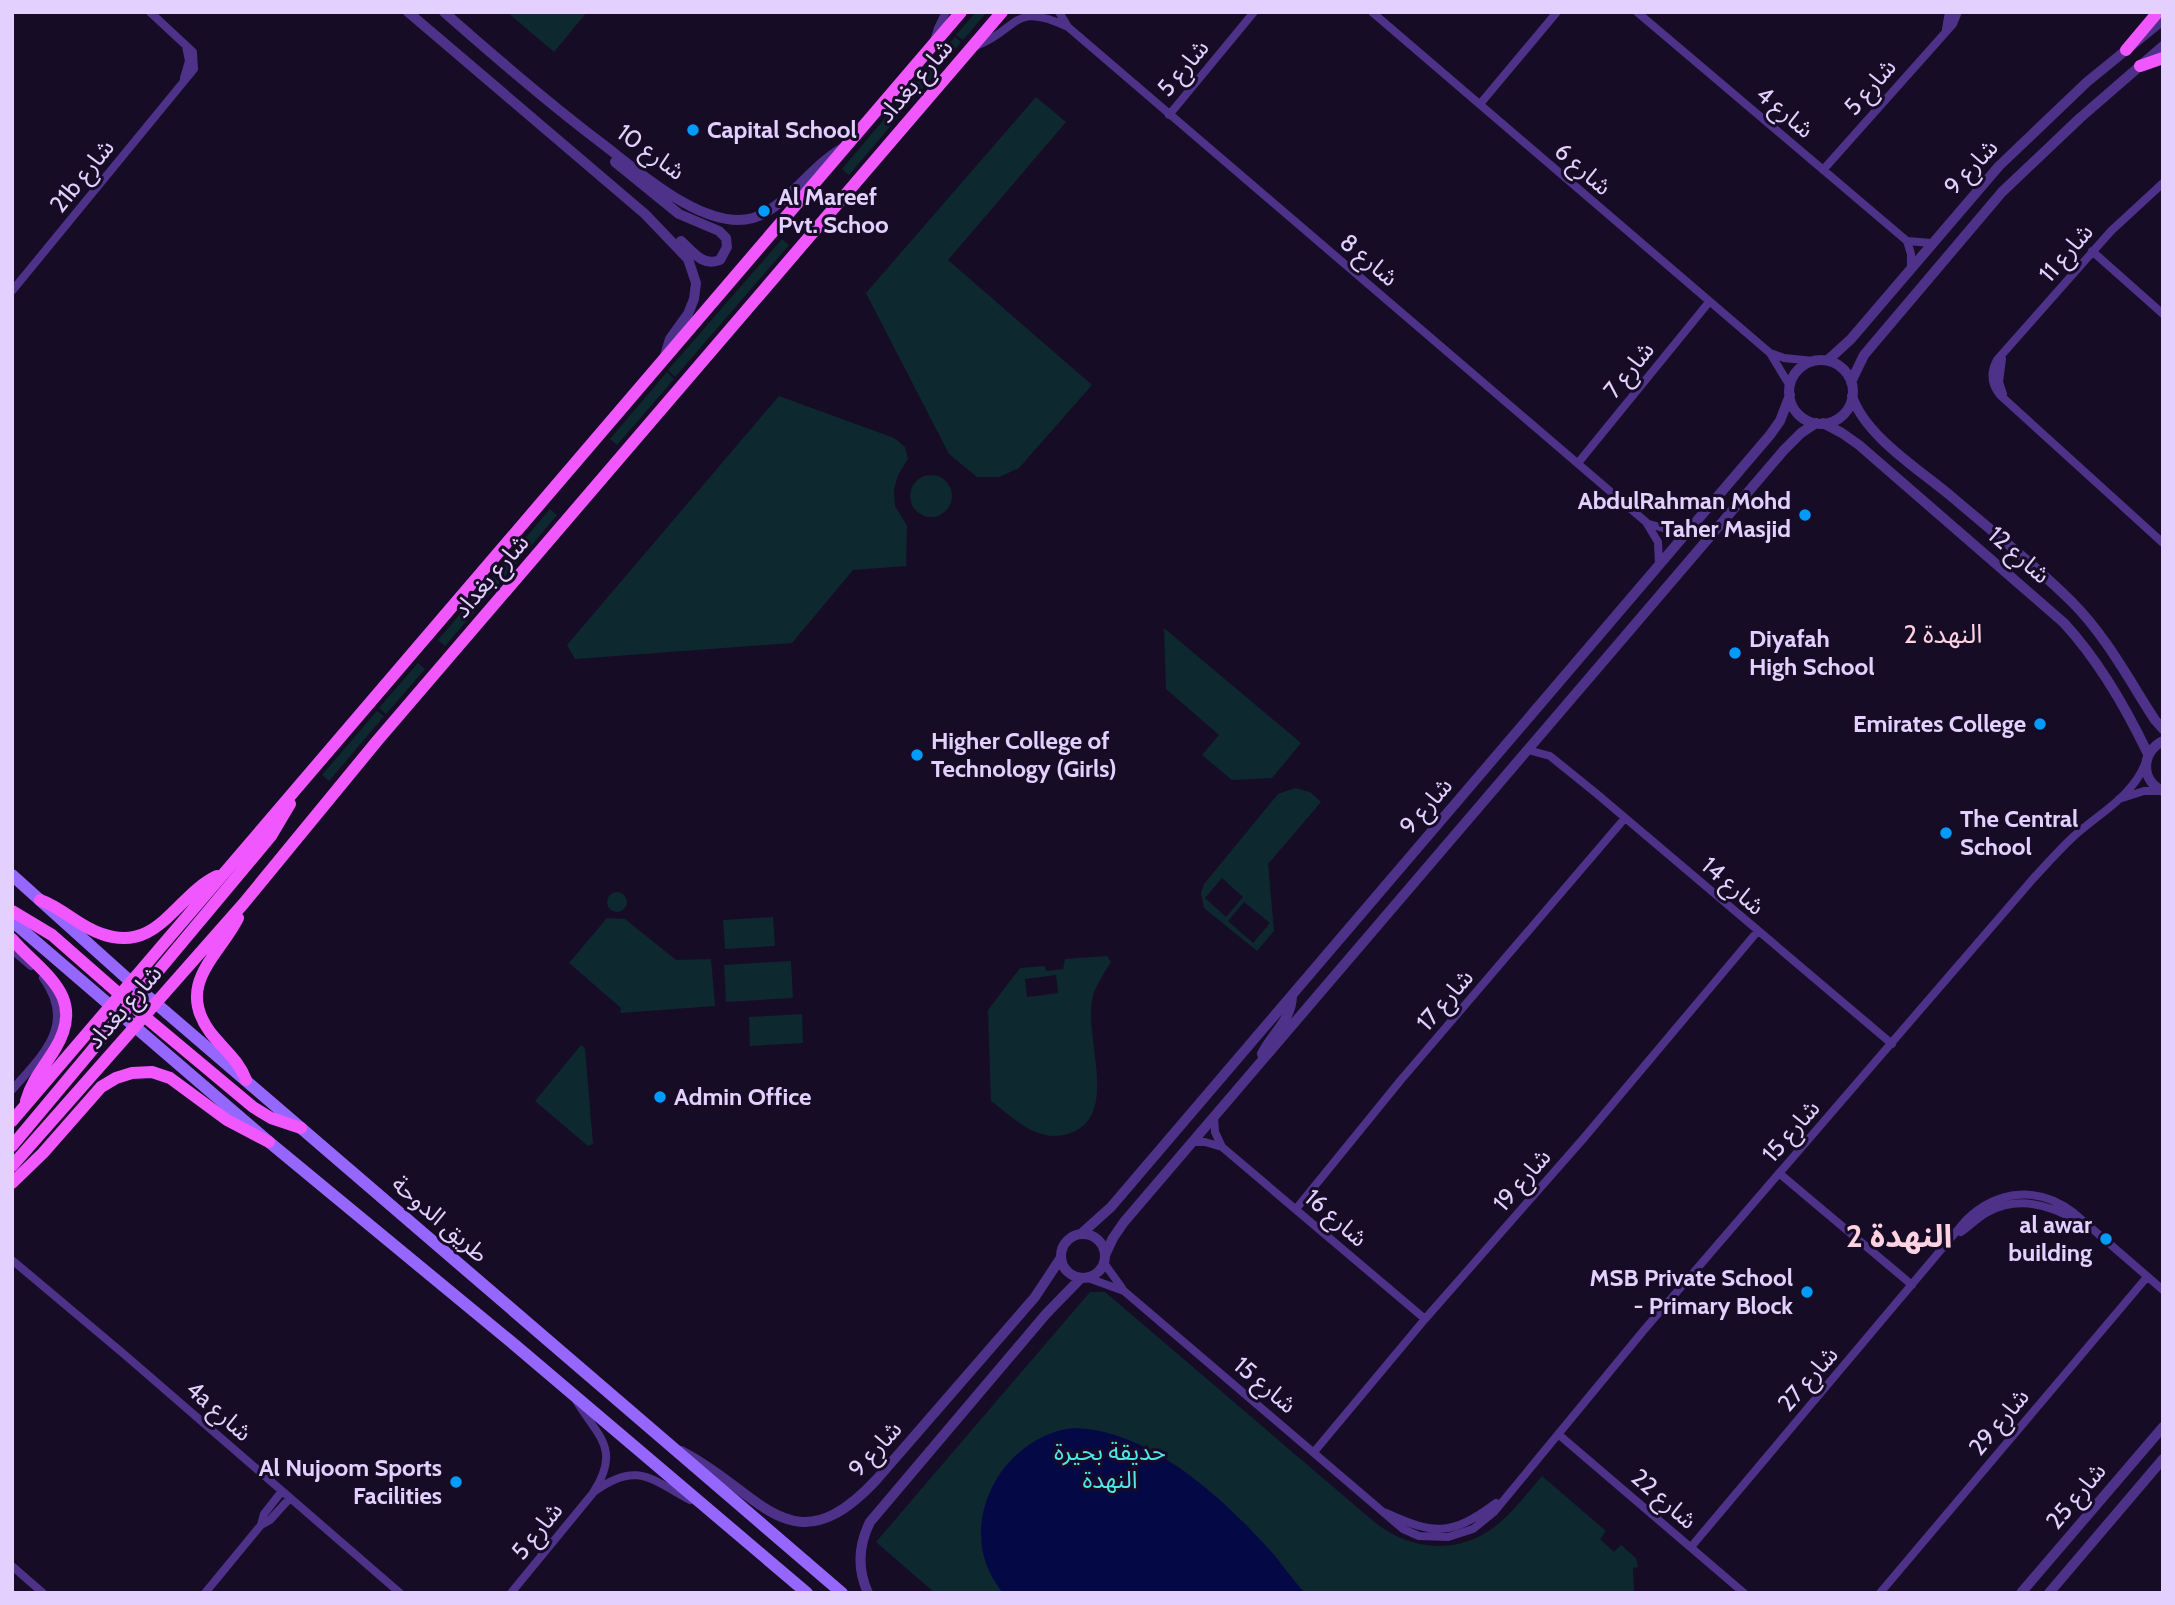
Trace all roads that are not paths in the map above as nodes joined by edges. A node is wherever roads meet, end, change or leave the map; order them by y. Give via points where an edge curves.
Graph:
1 (150, 12) edge
2 (408, 12) edge
3 (444, 12) edge
4 (947, 12) edge
5 (961, 12) edge
6 (1002, 12) edge
7 (1059, 12) edge
8 (1254, 12) edge
9 (1372, 12) edge
10 (1557, 12) edge
11 (1637, 12) edge
12 (1949, 12) edge
13 (1958, 12) edge
14 (2158, 12) edge
15 (2163, 20) edge
16 (1068, 27) junction
17 (1946, 29) junction
18 (933, 44) junction
19 (2163, 46) edge
20 (973, 47) junction
21 (2126, 50) junction
22 (2163, 58) edge
23 (2140, 66) junction
24 (1480, 104) junction
25 (1169, 115) junction
26 (582, 130) junction
27 (849, 144) junction
28 (1823, 170) junction
29 (2163, 183) edge
30 (645, 214) junction
31 (1907, 241) junction
32 (1931, 243) junction
33 (2092, 251) junction
34 (1911, 267) junction
35 (12, 291) edge
36 (1709, 302) junction
37 (2163, 314) edge
38 (1770, 353) junction
39 (1828, 360) junction
40 (663, 361) junction
41 (1813, 361) junction
42 (1851, 382) junction
43 (1790, 391) junction
44 (1852, 396) junction
45 (1819, 423) junction
46 (1578, 463) junction
47 (1646, 522) junction
48 (1694, 525) junction
49 (2163, 543) edge
50 (1658, 567) junction
51 (2163, 729) edge
52 (1541, 735) junction
53 (2163, 741) edge
54 (1528, 750) junction
55 (1550, 756) junction
56 (2147, 757) junction
57 (298, 787) junction
58 (2163, 791) edge
59 (2119, 799) junction
60 (1625, 818) junction
61 (224, 873) junction
62 (12, 876) edge
63 (40, 900) junction
64 (244, 903) junction
65 (12, 911) edge
66 (12, 921) edge
67 (1757, 932) junction
68 (12, 939) edge
69 (12, 950) edge
70 (131, 982) junction
71 (142, 991) junction
72 (120, 994) junction
73 (1292, 995) junction
74 (155, 1003) junction
75 (131, 1004) junction
76 (110, 1005) junction
77 (122, 1015) junction
78 (144, 1015) junction
79 (135, 1026) junction
80 (1892, 1044) junction
81 (1258, 1066) junction
82 (246, 1080) junction
83 (12, 1090) edge
84 (26, 1105) junction
85 (1214, 1116) junction
86 (12, 1121) edge
87 (301, 1128) junction
88 (269, 1142) junction
89 (1193, 1142) junction
90 (12, 1146) edge
91 (1222, 1147) junction
92 (12, 1166) edge
93 (1779, 1173) junction
94 (12, 1183) edge
95 (1296, 1209) junction
96 (1081, 1234) junction
97 (1060, 1259) junction
98 (1105, 1259) junction
99 (12, 1260) edge
100 (2147, 1277) junction
101 (1085, 1278) junction
102 (1912, 1285) junction
103 (2163, 1290) edge
104 (1124, 1291) junction
105 (1425, 1319) junction
106 (572, 1394) junction
107 (2163, 1427) edge
108 (1558, 1434) junction
109 (671, 1446) junction
110 (1314, 1452) junction
111 (2163, 1459) edge
112 (282, 1491) junction
113 (593, 1493) junction
114 (290, 1498) junction
115 (706, 1507) junction
116 (261, 1525) junction
117 (1691, 1547) junction
118 (12, 1566) edge
119 (43, 1593) edge
120 (205, 1593) edge
121 (400, 1593) edge
122 (511, 1593) edge
123 (807, 1593) edge
124 (842, 1593) edge
125 (868, 1593) edge
126 (1744, 1593) edge
127 (1880, 1593) edge
128 (2021, 1593) edge
129 (2049, 1593) edge

1 - 35 street, 21b شارع via 185,44 189,61 181,84
2 - 30 street, شارع 10
3 - 26 street, شارع 10
4 - 18 street
5 - 18 main road, شارع بغداد
6 - 20 main road, شارع بغداد
7 - 16 street, شارع 8
8 - 25 street, شارع 5
9 - 24 street, شارع 6
10 - 24 street
11 - 28 street, شارع 4
12 - 17 street
13 - 17 street, شارع 5
14 - 21 main road
15 - 21 street, شارع 9
16 - 20 street, شارع 8 via 1043,16 1022,17
16 - 25 street, شارع 8
17 - 28 street, شارع 5
18 - 27 main road, شارع بغداد
19 - 23 street, شارع 9
20 - 64 main road, شارع بغداد
21 - 32 street, شارع 9 via 2028,137
22 - 23 main road
23 - 42 street, شارع 9 via 2002,192 1864,355
24 - 36 street, شارع 6
25 - 46 street, شارع 8
26 - 27 street, شارع 10 via 674,195 734,220 757,217 770,209 821,162
26 - 30 street via 657,198 688,219 723,234 726,252 716,262 701,260
27 - 40 main road, شارع بغداد
28 - 31 street, شارع 4
29 - 33 street, شارع 11
30 - 40 street, شارع 10 via 688,259 696,283 692,307 670,340
31 - 32 street
31 - 34 street
32 - 34 street, شارع 9
33 - 37 street
33 - 49 street, شارع 11 via 1993,367 1995,389
34 - 39 street, شارع 9
36 - 38 street, شارع 6
36 - 46 street, شارع 7
38 - 41 street, شارع 6
38 - 43 street, شارع 6
39 - 41 street
39 - 42 street via 1838,364
40 - 57 main road, شارع بغداد
41 - 43 street via 1794,375
42 - 44 street
43 - 45 street via 1795,410
43 - 48 street, شارع 9 via 1775,428
44 - 45 street via 1839,418
44 - 51 street, شارع 12 via 1871,429 2080,610
45 - 52 street, شارع 9 via 1784,450
45 - 56 street, شارع 12 via 1859,445 2064,624 2122,704
46 - 47 street, شارع 8
47 - 48 street via 1670,530
47 - 50 street, شارع 8 via 1658,542
48 - 50 street, شارع 9
50 - 73 street, شارع 9
52 - 54 street, شارع 9
52 - 55 street, شارع 14
53 - 56 street
54 - 55 street, شارع 14
54 - 81 street, شارع 9
55 - 60 street, شارع 14
56 - 58 street, شارع 12 via 2147,775
56 - 59 street, شارع 15 via 2135,782
57 - 61 main road, شارع بغداد
57 - 71 main road via 271,836
58 - 59 street, شارع 15
59 - 80 street, شارع 15 via 2047,863
60 - 67 street, شارع 14
60 - 95 street, شارع 17
61 - 63 main road via 196,889 154,929 127,938 93,931
61 - 70 main road, شارع بغداد
62 - 63 main road, طريق الدوحة
63 - 70 main road, طريق الدوحة
64 - 74 main road, شارع بغداد
64 - 82 main road via 232,929 207,962 198,992 207,1026 236,1059
65 - 72 main road via 52,935
66 - 76 main road, طريق الدوحة
67 - 80 street, شارع 14
67 - 105 street, شارع 19
68 - 84 main road via 49,974 65,1011 62,1036 33,1081
69 - 83 street via 41,976 57,1011 51,1043
70 - 71 main road, طريق الدوحة
70 - 72 main road, شارع بغداد
71 - 74 main road, طريق الدوحة
71 - 75 main road
72 - 75 main road
72 - 76 main road, شارع بغداد
73 - 81 street via 1287,1019
73 - 96 street, شارع 9 via 1111,1207
74 - 78 main road, شارع بغداد
74 - 82 main road, طريق الدوحة
75 - 77 main road
75 - 78 main road
76 - 77 main road, طريق الدوحة
76 - 84 main road, شارع بغداد
77 - 79 main road, طريق الدوحة
77 - 90 main road
78 - 79 main road, شارع بغداد
78 - 87 main road via 253,1107
79 - 88 main road, طريق الدوحة
79 - 92 main road, شارع بغداد
80 - 93 street, شارع 15
81 - 85 street, شارع 9
82 - 87 main road, طريق الدوحة
84 - 86 main road, شارع بغداد
85 - 89 street, شارع 9
85 - 91 street
87 - 109 main road, طريق الدوحة
88 - 94 main road via 227,1120 170,1078 138,1072 101,1087
88 - 106 main road, طريق الدوحة
89 - 91 street
89 - 98 street, شارع 9 via 1118,1230
91 - 95 street, شارع 16
93 - 102 street
93 - 108 street, شارع 15
95 - 105 street, شارع 16
96 - 97 street via 1068,1239
96 - 98 street via 1100,1242
97 - 101 street via 1067,1272
97 - 109 street, شارع 9 via 1035,1297 885,1471 860,1498 831,1518 800,1522 772,1513 711,1468
98 - 101 street via 1095,1275
98 - 104 street, شارع 15
99 - 112 street, 4a شارع
100 - 102 street, شارع 27 via 2090,1228 2052,1207 2014,1203 1987,1212 1955,1236
100 - 103 street, شارع 27
100 - 127 street, شارع 29
101 - 104 street, شارع 15
101 - 125 street, شارع 9 via 1046,1314 870,1522 860,1555
102 - 117 street, شارع 27
104 - 110 street, شارع 15
105 - 110 street, شارع 19
106 - 113 street, شارع 5 via 604,1442 605,1467
106 - 115 main road, طريق الدوحة
107 - 128 street, شارع 25
108 - 110 street, شارع 15 via 1502,1499 1474,1520 1448,1528 1418,1526 1380,1510
108 - 117 street, شارع 22
109 - 124 main road, طريق الدوحة
111 - 129 street, شارع 25
112 - 114 street, 4a شارع
112 - 116 street
113 - 115 street, شارع 5 via 622,1476 644,1474
113 - 122 street, شارع 5
114 - 116 street
114 - 121 street, 4a شارع
115 - 123 main road, طريق الدوحة
116 - 120 street
117 - 126 street, شارع 22
118 - 119 street

